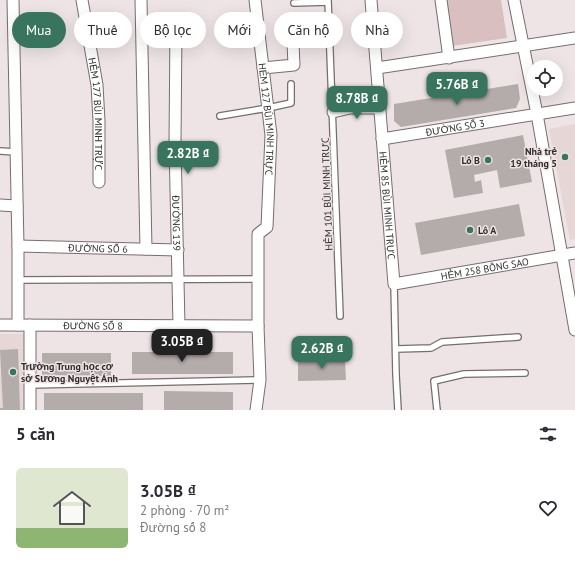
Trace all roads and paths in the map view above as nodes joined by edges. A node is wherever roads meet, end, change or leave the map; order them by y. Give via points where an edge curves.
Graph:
1 (13, 0) edge
2 (82, 0) edge
3 (141, 0) edge
4 (255, 0) edge
5 (371, 0) edge
6 (441, 0) edge
7 (514, 0) edge
8 (328, 1) edge
9 (294, 3) dead end
10 (575, 38) edge
11 (524, 46) junction
12 (176, 48) edge
13 (293, 48) edge
14 (449, 58) junction
15 (263, 68) junction
16 (377, 68) junction
17 (291, 84) dead end
18 (268, 108) junction
19 (380, 108) junction
20 (575, 108) edge
21 (333, 112) junction
22 (537, 114) junction
23 (220, 116) dead end
24 (382, 139) junction
25 (0, 151) edge
26 (16, 152) junction
27 (99, 182) dead end
28 (0, 205) edge
29 (17, 206) junction
30 (18, 246) junction
31 (146, 249) junction
32 (178, 250) junction
33 (575, 253) edge
34 (562, 256) junction
35 (178, 279) junction
36 (258, 279) junction
37 (18, 280) junction
38 (394, 284) junction
39 (340, 316) dead end
40 (0, 325) edge
41 (18, 325) junction
42 (30, 325) junction
43 (179, 326) junction
44 (258, 326) junction
45 (575, 330) edge
46 (518, 337) dead end
47 (396, 349) junction
48 (525, 373) dead end
49 (260, 380) junction
50 (30, 385) junction
51 (30, 410) edge
52 (256, 410) edge
53 (398, 410) edge
54 (438, 410) edge

1 - 26 street
2 - 27 street, HẺM 177 BÙI MINH TRỰC via 98,85
3 - 31 street
4 - 15 street, HẺM 127 BÙI MINH TRỰC
5 - 16 street, HẺM 85 BÙI MINH TRỰC
6 - 14 street
7 - 11 street
8 - 9 lane
8 - 21 lane, HẺM 101 BÙI MINH TRỰC
10 - 11 street
11 - 14 street
11 - 22 street
12 - 32 street, ĐƯỜNG 139
13 - 15 street via 294,65
14 - 16 street
15 - 18 street, HẺM 127 BÙI MINH TRỰC
16 - 19 street, HẺM 85 BÙI MINH TRỰC
17 - 18 lane via 291,103
18 - 23 lane
18 - 36 street, HẺM 127 BÙI MINH TRỰC via 271,135 267,227 258,234
19 - 21 street via 350,108
19 - 24 street, HẺM 85 BÙI MINH TRỰC
20 - 22 street, ĐƯỜNG SỐ 3
21 - 39 lane, HẺM 101 BÙI MINH TRỰC
22 - 24 street, ĐƯỜNG SỐ 3
22 - 34 street
24 - 38 street, HẺM 85 BÙI MINH TRỰC
25 - 26 lane
26 - 29 street
28 - 29 street
29 - 30 street
30 - 31 street, ĐƯỜNG SỐ 6
30 - 37 street
31 - 32 street, ĐƯỜNG SỐ 6
32 - 35 street, ĐƯỜNG 139
33 - 34 street, HẺM 258 BÔNG SAO
34 - 38 street, HẺM 258 BÔNG SAO
34 - 45 street
35 - 36 lane
35 - 37 lane
35 - 43 street, ĐƯỜNG 139
36 - 44 street
37 - 41 street
38 - 47 lane, HẺM 85 BÙI MINH TRỰC
40 - 41 street, ĐƯỜNG SỐ 8
41 - 42 street, ĐƯỜNG SỐ 8
42 - 43 street, ĐƯỜNG SỐ 8
42 - 50 street
43 - 44 street, ĐƯỜNG SỐ 8
44 - 49 street
46 - 47 lane via 442,342 431,348
47 - 53 lane, HẺM 85 BÙI MINH TRỰC
48 - 54 lane via 464,374 434,381
49 - 50 lane
49 - 52 street
50 - 51 street

